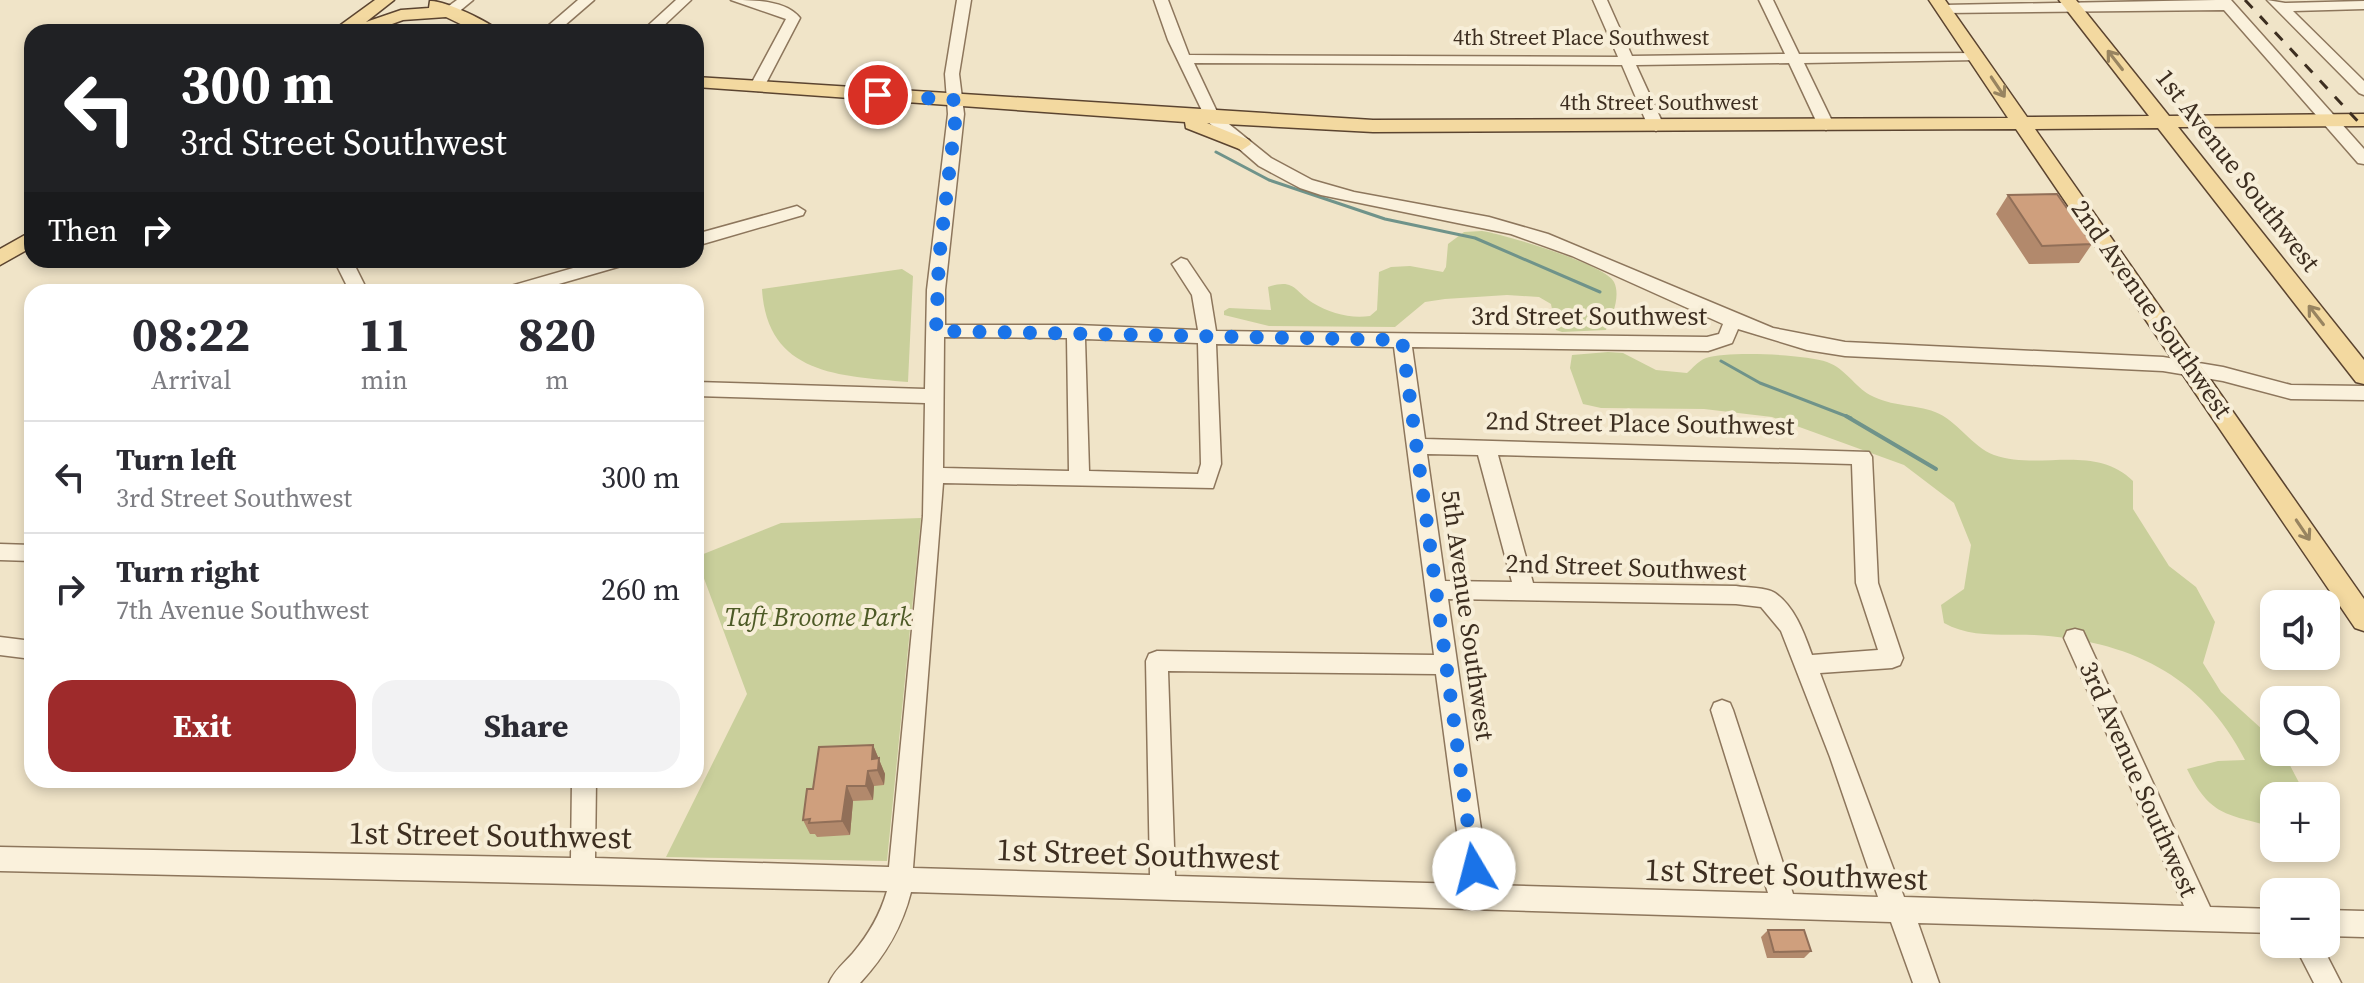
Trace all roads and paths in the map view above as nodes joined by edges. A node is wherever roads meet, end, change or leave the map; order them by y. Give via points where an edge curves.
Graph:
1 (386, 0) edge
2 (404, 0) edge
3 (422, 0) edge
4 (466, 0) edge
5 (587, 0) edge
6 (684, 0) edge
7 (738, 0) edge
8 (964, 0) edge
9 (1161, 0) edge
10 (1600, 0) edge
11 (1766, 0) edge
12 (2226, 3) edge
13 (2277, 3) edge
14 (1940, 4) edge
15 (2070, 4) edge
16 (2364, 5) edge
17 (451, 11) junction
18 (364, 19) edge
19 (476, 24) edge
20 (558, 24) edge
21 (657, 24) edge
22 (1977, 56) junction
23 (1794, 58) junction
24 (1184, 59) junction
25 (1627, 61) junction
26 (704, 83) edge
27 (758, 86) junction
28 (2364, 90) edge
29 (955, 100) junction
30 (1132, 112) junction
31 (1212, 118) junction
32 (2162, 120) junction
33 (2329, 120) junction
34 (2364, 120) edge
35 (2023, 124) junction
36 (1826, 125) junction
37 (1656, 126) junction
38 (1242, 144) junction
39 (2364, 159) edge
40 (797, 211) dead end
41 (704, 238) edge
42 (24, 244) edge
43 (0, 258) edge
44 (1181, 264) dead end
45 (594, 268) edge
46 (538, 284) edge
47 (1733, 320) junction
48 (936, 331) junction
49 (1076, 331) junction
50 (1208, 338) junction
51 (1402, 340) junction
52 (2193, 368) junction
53 (2364, 376) edge
54 (704, 389) edge
55 (2364, 393) edge
56 (936, 396) junction
57 (1417, 446) junction
58 (1486, 448) junction
59 (934, 475) junction
60 (1079, 478) junction
61 (0, 552) edge
62 (24, 553) edge
63 (1436, 590) junction
64 (1525, 592) junction
65 (2364, 620) edge
66 (2075, 638) dead end
67 (0, 646) edge
68 (24, 649) edge
69 (1446, 665) junction
70 (1806, 665) junction
71 (1722, 710) dead end
72 (584, 788) edge
73 (0, 859) edge
74 (583, 870) junction
75 (900, 882) junction
76 (1163, 889) junction
77 (1478, 898) junction
78 (1785, 907) junction
79 (1899, 911) junction
80 (2203, 919) junction
81 (2260, 921) edge
82 (2340, 923) edge
83 (2364, 924) edge
84 (2315, 958) edge
85 (842, 983) edge
86 (1926, 983) edge
87 (2328, 983) edge

1 - 18 main road
2 - 18 main road
3 - 17 main road
4 - 17 street
5 - 20 street
6 - 21 street
7 - 27 street via 793,18
8 - 29 street via 952,74
9 - 24 street
10 - 25 street
11 - 23 street
12 - 15 street
12 - 33 street
13 - 16 street
13 - 28 street
14 - 15 street
14 - 22 main road, 2nd Avenue Southwest
32 -> 15 main road, 1st Avenue Southwest
17 - 18 main road
17 - 19 main road
22 - 23 street, 4th Street Place Southwest
22 -> 35 main road, 2nd Avenue Southwest
23 - 25 street, 4th Street Place Southwest
23 - 36 street
24 - 25 street, 4th Street Place Southwest
24 - 31 street
25 - 37 street
26 - 27 main road, 4th Street Southwest
27 - 29 main road, 4th Street Southwest
29 - 30 main road, 4th Street Southwest
29 - 48 street
30 - 31 main road, 4th Street Southwest
30 - 38 main road via 1191,124
31 - 37 main road, 4th Street Southwest via 1373,126
31 - 38 street
32 - 33 main road, 4th Street Southwest
32 - 35 main road, 4th Street Southwest
53 -> 32 main road, 1st Avenue Southwest
33 - 34 main road, 4th Street Southwest
33 - 39 street
35 - 36 main road, 4th Street Southwest
35 - 52 main road, 2nd Avenue Southwest
36 - 37 main road, 4th Street Southwest
38 - 47 street via 1306,184 1527,233
40 - 41 street
42 - 43 main road
44 - 50 street via 1201,294
45 - 46 street
47 - 51 street, 3rd Street Southwest via 1726,338 1715,344
47 - 52 street, 3rd Street Southwest via 1831,348
48 - 49 street, 3rd Street Southwest
48 - 56 street
49 - 50 street, 3rd Street Southwest
49 - 60 street
50 - 51 street, 3rd Street Southwest
50 - 60 street via 1211,464 1206,482
51 - 57 street, 5th Avenue Southwest
52 - 55 street, 3rd Street Southwest via 2291,392
52 -> 65 main road, 2nd Avenue Southwest
54 - 56 street
56 - 59 street
57 - 58 street, 2nd Street Place Southwest
57 - 63 street, 5th Avenue Southwest
58 - 64 street
58 - 70 street, 2nd Street Place Southwest via 1862,457 1867,583 1892,658
59 - 60 street
59 - 75 street
61 - 62 street
63 - 64 street, 2nd Street Southwest
63 - 69 street, 5th Avenue Southwest
64 - 70 street, 2nd Street Southwest via 1767,599 1786,619
66 - 80 street, 3rd Avenue Southwest
67 - 68 street
69 - 76 street via 1157,661
69 - 77 street, 5th Avenue Southwest
70 - 79 street
71 - 78 street
72 - 74 street
73 - 74 street, 1st Street Southwest
74 - 75 street, 1st Street Southwest
75 - 76 street, 1st Street Southwest
75 - 85 street via 885,933
76 - 77 street, 1st Street Southwest
77 - 78 street, 1st Street Southwest
78 - 79 street, 1st Street Southwest
79 - 80 street, 1st Street Southwest
79 - 86 street
80 - 81 street, 1st Street Southwest
82 - 83 street
84 - 87 street

